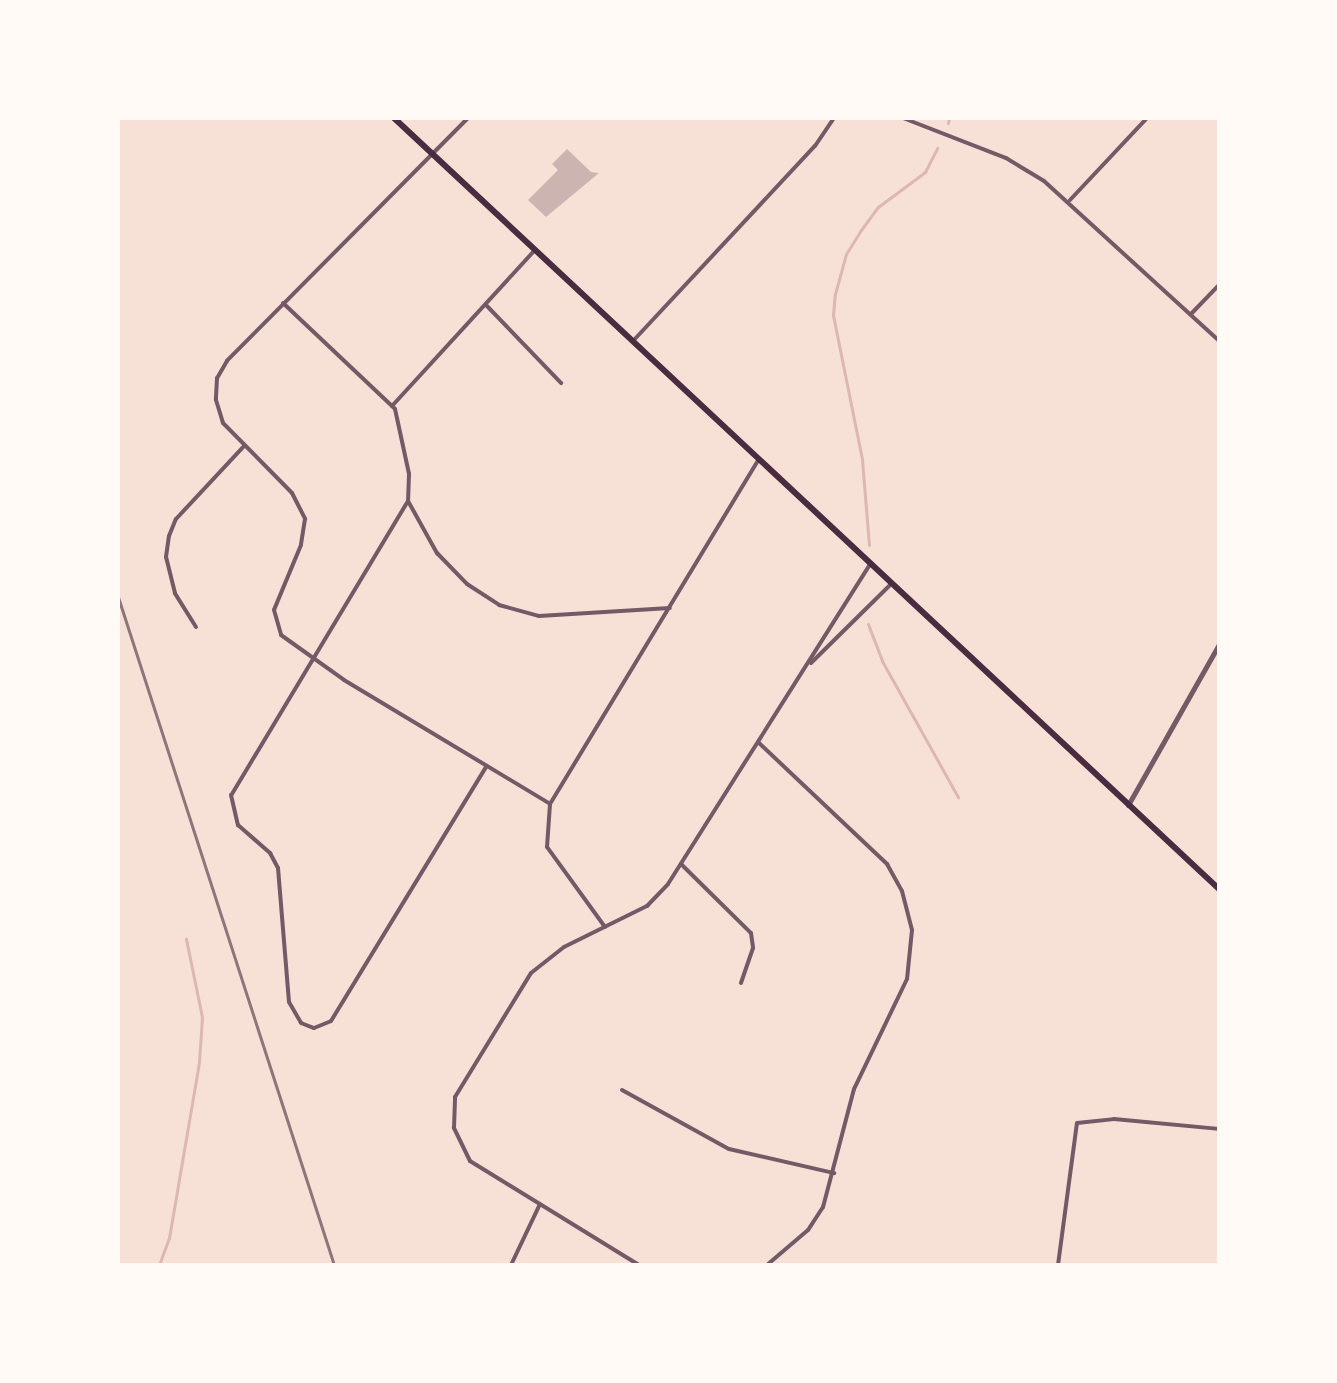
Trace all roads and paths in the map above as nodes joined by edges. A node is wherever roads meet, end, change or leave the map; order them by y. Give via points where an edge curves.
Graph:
1 (394, 118) edge
2 (468, 118) edge
3 (834, 118) edge
4 (903, 118) edge
5 (1147, 118) edge
6 (430, 151) junction
7 (1070, 200) junction
8 (535, 250) junction
9 (1219, 285) edge
10 (283, 303) junction
11 (487, 306) junction
12 (1191, 314) junction
13 (1219, 341) edge
14 (631, 343) junction
15 (561, 383) dead end
16 (392, 406) junction
17 (244, 446) junction
18 (758, 461) junction
19 (408, 501) junction
20 (869, 566) junction
21 (889, 586) junction
22 (670, 608) junction
23 (196, 627) dead end
24 (1219, 644) edge
25 (311, 658) junction
26 (810, 665) junction
27 (758, 742) junction
28 (486, 767) junction
29 (550, 804) junction
30 (1128, 805) junction
31 (681, 864) junction
32 (1219, 889) edge
33 (605, 927) junction
34 (741, 983) dead end
35 (622, 1090) dead end
36 (1219, 1129) edge
37 (834, 1173) junction
38 (539, 1206) junction
39 (511, 1265) edge
40 (639, 1265) edge
41 (767, 1265) edge
42 (1058, 1265) edge

1 - 6 main road
2 - 6 street
3 - 14 street via 815,146
4 - 7 street via 1006,158
5 - 7 street
6 - 8 main road
6 - 10 street
7 - 12 street
8 - 11 street
8 - 14 main road
9 - 12 street
10 - 16 street
10 - 17 street via 227,361 215,389 219,415
11 - 15 street
11 - 16 street
12 - 13 street
14 - 18 main road
16 - 19 street via 409,474
17 - 23 street via 176,519 169,536 166,557 175,593
17 - 25 street via 303,511 305,534 274,618 287,642
18 - 20 main road
18 - 22 street
19 - 22 street via 449,567 508,609 560,617
19 - 25 street
20 - 21 main road
20 - 26 street via 826,628
21 - 26 street
21 - 30 main road
22 - 29 street
24 - 30 street
25 - 28 street
25 - 28 street via 238,778 231,803 238,825 270,853 278,868 289,1002 308,1027 326,1025 337,1012
26 - 27 street
27 - 31 street
27 - 37 street via 876,851 896,878 910,919 907,979 854,1089
28 - 29 street
29 - 33 street via 547,847
30 - 32 main road
31 - 33 street via 653,902
31 - 34 street via 751,933 753,948
33 - 38 street via 564,947 531,973 455,1097 454,1128 470,1161
35 - 37 street via 729,1149
36 - 42 street via 1114,1119 1077,1123
37 - 41 street via 816,1219
38 - 39 street
38 - 40 street

